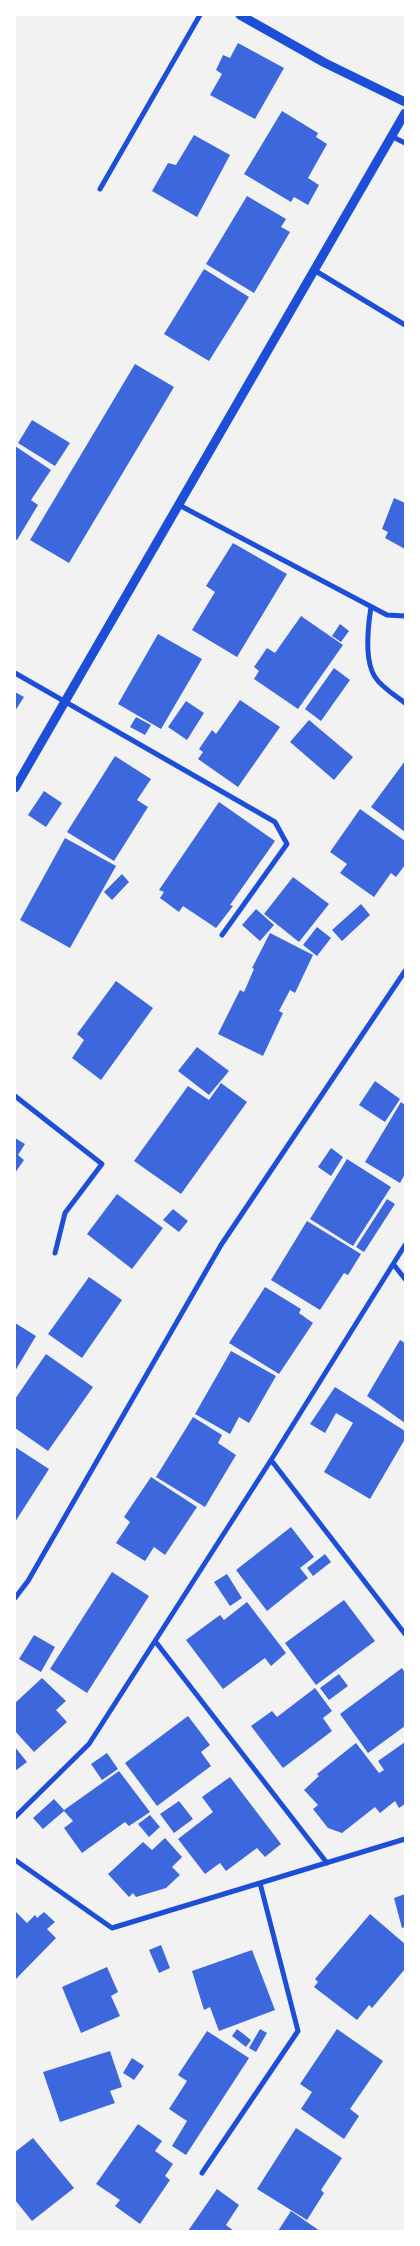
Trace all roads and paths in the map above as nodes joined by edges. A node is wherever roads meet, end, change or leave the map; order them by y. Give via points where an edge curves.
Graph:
1 (200, 15) edge
2 (240, 15) edge
3 (405, 102) edge
4 (405, 113) edge
5 (391, 136) junction
6 (405, 143) edge
7 (100, 189) dead end
8 (314, 270) junction
9 (405, 325) edge
10 (179, 504) junction
11 (371, 607) junction
12 (405, 616) edge
13 (15, 673) edge
14 (65, 702) junction
15 (405, 703) edge
16 (15, 788) edge
17 (222, 935) dead end
18 (405, 971) edge
19 (15, 1096) edge
20 (405, 1245) edge
21 (55, 1253) dead end
22 (394, 1264) junction
23 (405, 1279) edge
24 (271, 1460) junction
25 (15, 1598) edge
26 (404, 1632) edge
27 (155, 1640) junction
28 (15, 1817) edge
29 (405, 1839) edge
30 (15, 1860) edge
31 (327, 1863) junction
32 (260, 1883) junction
33 (202, 2172) dead end

1 - 7 street
2 - 3 street via 325,63
4 - 5 street
5 - 6 street
5 - 8 street
8 - 9 street
8 - 10 street
10 - 11 street
10 - 14 street
11 - 12 street via 387,616
11 - 15 street via 369,655 374,676
13 - 14 street
14 - 16 street
14 - 17 street via 275,822 287,844
18 - 25 street via 221,1246 28,1581
19 - 21 street via 102,1164 65,1212
20 - 22 street
22 - 23 street
22 - 24 street
24 - 26 street
24 - 27 street
27 - 28 street via 89,1744
27 - 31 street
29 - 31 street
30 - 32 street via 112,1928
31 - 32 street
32 - 33 street via 298,2031

